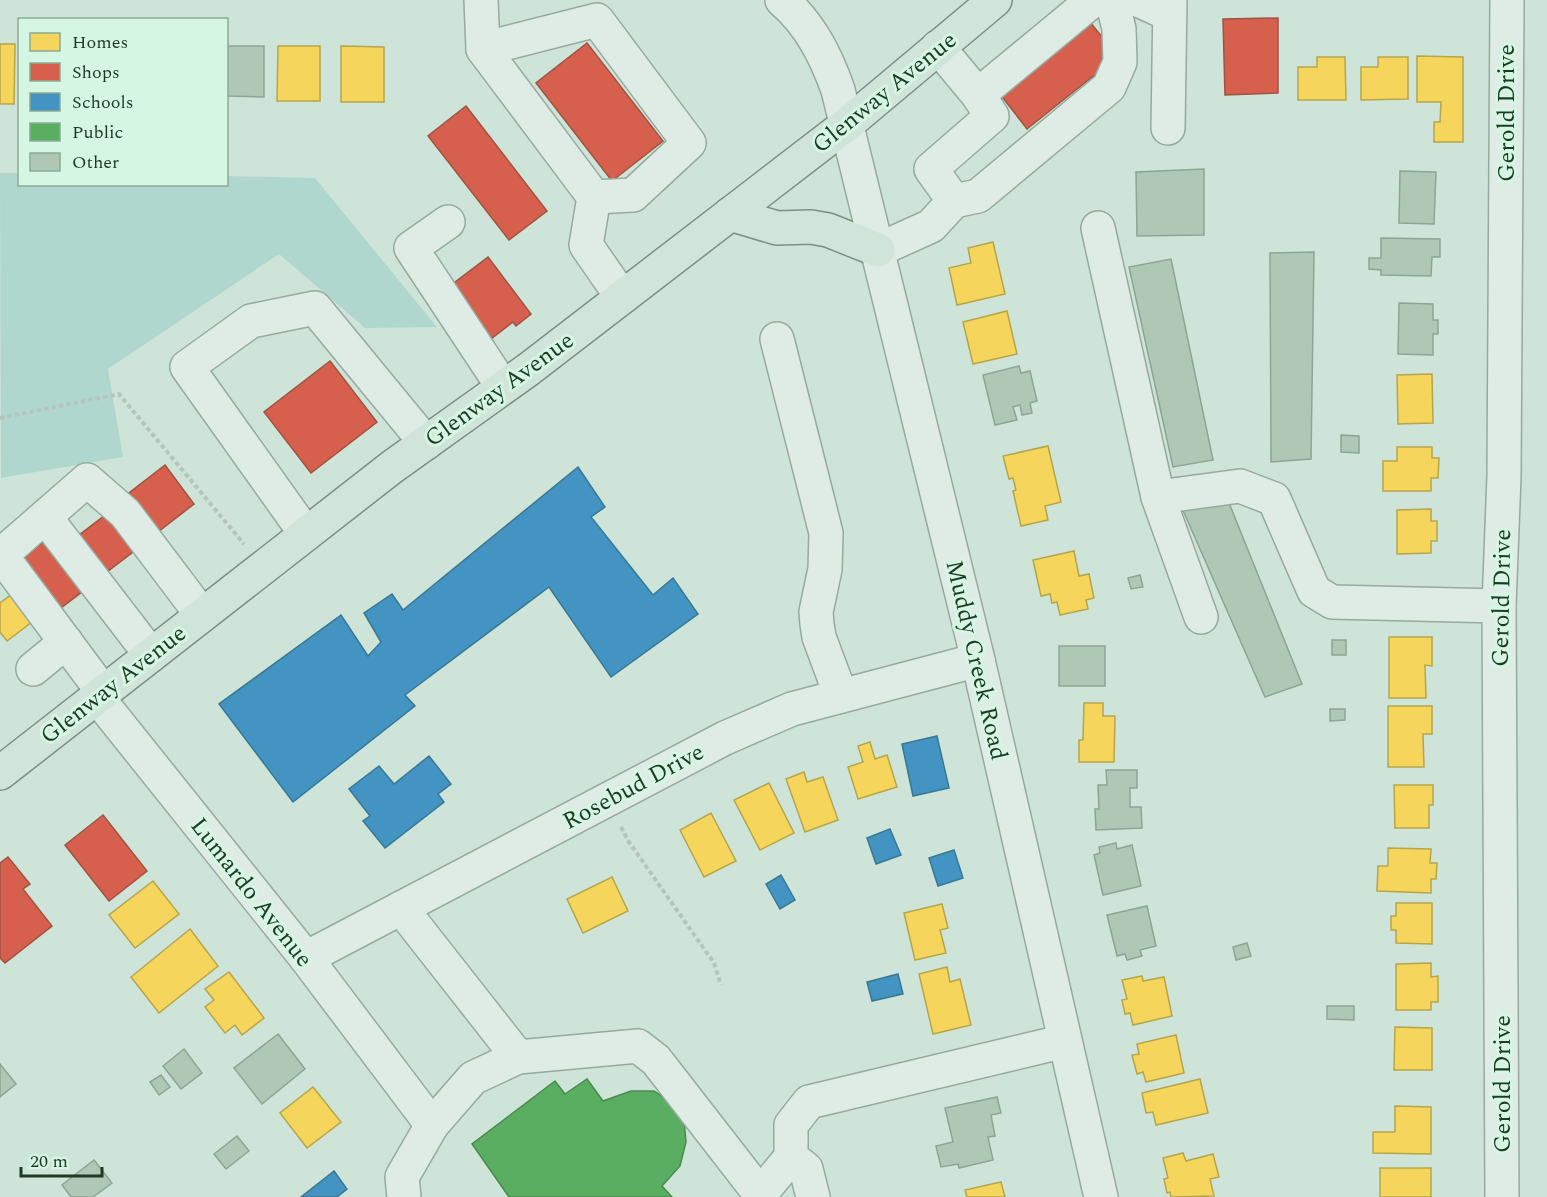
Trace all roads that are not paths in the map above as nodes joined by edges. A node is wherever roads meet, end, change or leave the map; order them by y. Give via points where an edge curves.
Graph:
1 (481, 0) edge
2 (782, 0) edge
3 (995, 0) edge
4 (1093, 0) edge
5 (1112, 0) edge
6 (1138, 0) edge
7 (1507, 0) edge
8 (1170, 7) edge
9 (938, 47) junction
10 (483, 49) junction
11 (978, 95) junction
12 (846, 125) junction
13 (1168, 128) dead end
14 (594, 197) junction
15 (954, 201) junction
16 (730, 214) junction
17 (448, 222) dead end
18 (1098, 228) dead end
19 (878, 250) junction
20 (622, 297) junction
21 (777, 339) dead end
22 (503, 387) junction
23 (426, 443) junction
24 (1158, 497) junction
25 (45, 517) junction
26 (306, 534) junction
27 (1, 556) edge
28 (1499, 606) junction
29 (202, 615) junction
30 (1201, 617) dead end
31 (66, 642) junction
32 (151, 655) junction
33 (978, 660) junction
34 (33, 669) dead end
35 (100, 694) junction
36 (841, 696) junction
37 (0, 773) edge
38 (401, 908) junction
39 (306, 958) junction
40 (1065, 1041) junction
41 (518, 1057) junction
42 (432, 1125) junction
43 (791, 1157) junction
44 (759, 1196) edge
45 (404, 1197) edge
46 (813, 1197) edge
47 (1101, 1197) edge
48 (1502, 1197) edge

1 - 10 street
2 - 12 street, Muddy Creek Road via 808,26 830,67
3 - 9 main road, Glenway Avenue
4 - 11 street
5 - 15 street via 1119,29 1120,62 1108,87 978,196
6 - 8 street
7 - 28 street, Gerold Drive via 1504,476
8 - 13 street
9 - 11 street
9 - 12 main road, Glenway Avenue
10 - 14 street
10 - 14 street via 597,20 689,143 633,195
11 - 15 street via 992,116 931,169
12 - 16 main road, Glenway Avenue
12 - 19 street, Muddy Creek Road
14 - 20 street via 586,245
15 - 19 street via 931,226
16 - 19 main road via 777,228 828,230
16 - 20 main road, Glenway Avenue
17 - 22 street via 411,248
18 - 24 street
19 - 33 street, Muddy Creek Road
20 - 22 main road, Glenway Avenue
21 - 36 street via 826,533 817,624
22 - 23 main road, Glenway Avenue
23 - 26 main road, Glenway Avenue
23 - 26 street via 315,308 251,321 187,367
24 - 28 street via 1240,486 1274,499 1314,591 1332,602
24 - 30 street
25 - 27 street
25 - 29 street via 87,480 125,513
25 - 32 street
26 - 29 main road, Glenway Avenue
27 - 31 street, Lumardo Avenue
28 - 48 street, Gerold Drive
29 - 32 main road, Glenway Avenue
31 - 34 street
31 - 35 street, Lumardo Avenue
32 - 35 main road, Glenway Avenue
33 - 36 street, Rosebud Drive
33 - 40 street, Muddy Creek Road
35 - 37 main road, Glenway Avenue
35 - 39 street, Lumardo Avenue
36 - 38 street, Rosebud Drive via 792,709 725,738
38 - 39 street, Rosebud Drive
38 - 41 street
39 - 42 street, Lumardo Avenue
40 - 43 street via 809,1102 791,1125
40 - 47 street, Muddy Creek Road
41 - 42 street via 473,1078
41 - 44 street via 638,1046 656,1060
42 - 45 street via 402,1177
43 - 44 street
43 - 46 street via 806,1169

